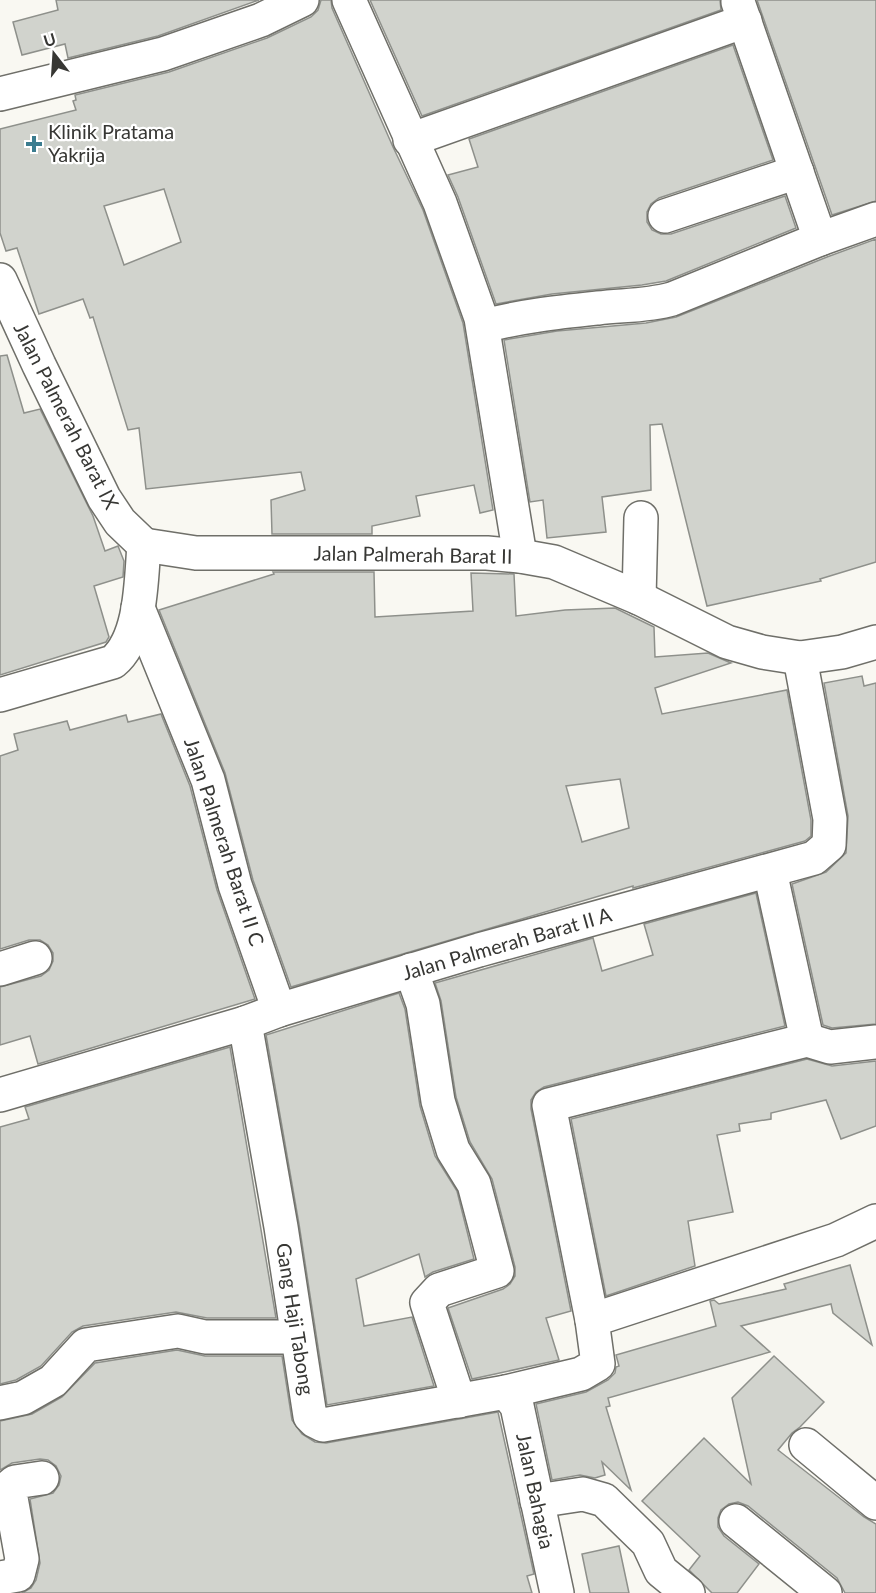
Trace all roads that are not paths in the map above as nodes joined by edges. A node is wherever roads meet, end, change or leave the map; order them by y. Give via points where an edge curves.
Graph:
1 (303, 0) edge
2 (349, 0) edge
3 (741, 11) edge
4 (0, 94) edge
5 (410, 140) junction
6 (797, 172) junction
7 (665, 216) dead end
8 (876, 219) edge
9 (820, 239) junction
10 (0, 280) edge
11 (484, 326) junction
12 (641, 518) dead end
13 (144, 545) junction
14 (520, 556) junction
15 (639, 598) junction
16 (138, 608) junction
17 (876, 642) edge
18 (800, 658) junction
19 (0, 696) edge
20 (770, 871) junction
21 (35, 958) dead end
22 (0, 969) edge
23 (411, 970) junction
24 (279, 1010) junction
25 (245, 1023) junction
26 (807, 1040) junction
27 (876, 1042) edge
28 (0, 1095) edge
29 (876, 1221) edge
30 (592, 1320) junction
31 (297, 1337) junction
32 (506, 1392) junction
33 (459, 1401) junction
34 (0, 1403) edge
35 (806, 1446) dead end
36 (42, 1478) dead end
37 (537, 1501) junction
38 (876, 1503) edge
39 (736, 1521) dead end
40 (0, 1578) edge
41 (557, 1593) edge
42 (688, 1593) edge
43 (825, 1593) edge

1 - 4 street via 261,21 163,54
2 - 5 street
3 - 5 street
3 - 6 street
5 - 11 street via 440,203
6 - 7 street
6 - 9 street
8 - 9 street
9 - 11 street via 655,304 523,317
10 - 13 street, Jalan Palmerah Barat IX via 104,498 120,522
11 - 14 street
12 - 15 street
13 - 14 street, Jalan Palmerah Barat II via 196,553
13 - 16 street
14 - 15 street, Jalan Palmerah Barat II via 554,562
15 - 18 street, Jalan Palmerah Barat II via 727,642
16 - 19 street via 122,654 113,662
16 - 24 street, Jalan Palmerah Barat II C via 208,780 236,885
17 - 18 street, Jalan Palmerah Barat II
18 - 20 street, Jalan Palmerah Barat II A via 831,834 829,845 814,858
20 - 23 street, Jalan Palmerah Barat II A
20 - 26 street
21 - 22 street
23 - 24 street, Jalan Palmerah Barat II A
23 - 33 street via 423,1004 438,1101 453,1150 474,1184 497,1271 439,1290 427,1303
24 - 25 street, Jalan Palmerah Barat II A
25 - 28 street, Jalan Palmerah Barat II A
25 - 31 street, Gang Haji Tabong
26 - 27 street via 830,1047
26 - 30 street via 549,1105
29 - 30 street via 836,1240
30 - 32 street, Gang Haji Tabong via 598,1364 581,1374
31 - 33 street, Gang Haji Tabong via 310,1416 323,1425
31 - 34 street via 205,1337 178,1331 86,1345 53,1381 23,1398
32 - 33 street, Gang Haji Tabong
32 - 37 street, Jalan Bahagia via 517,1406
35 - 38 street
36 - 40 street via 15,1482 9,1487 22,1559 18,1575
37 - 41 street, Jalan Bahagia
37 - 42 street via 583,1494 604,1500 648,1544 662,1571
39 - 43 street

